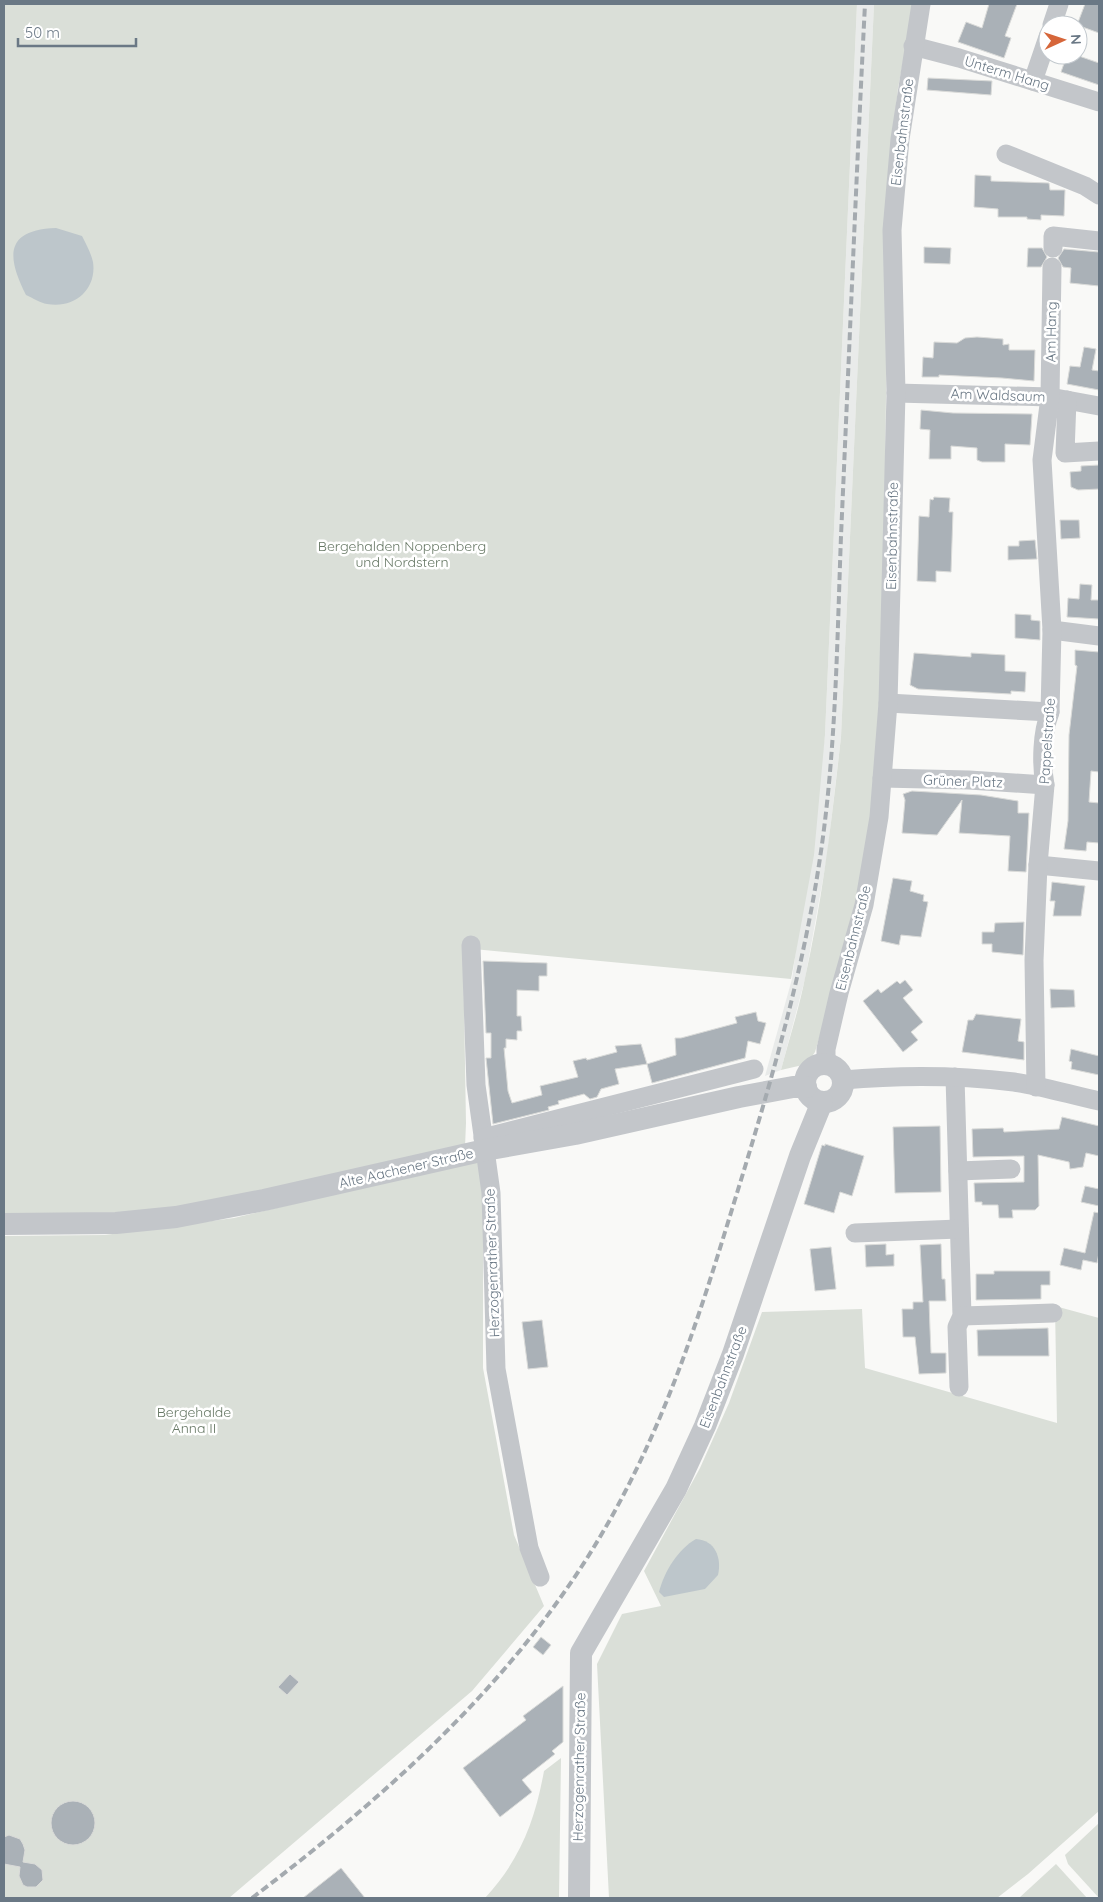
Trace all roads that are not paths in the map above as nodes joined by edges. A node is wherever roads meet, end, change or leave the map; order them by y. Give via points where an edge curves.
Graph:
1 (921, 4) edge
2 (913, 46) junction
3 (1038, 65) edge
4 (1033, 81) junction
5 (1099, 102) edge
6 (1006, 154) dead end
7 (1099, 195) edge
8 (1099, 241) edge
9 (1053, 248) dead end
10 (1052, 267) dead end
11 (896, 393) junction
12 (1058, 398) junction
13 (1099, 406) edge
14 (1099, 452) edge
15 (1052, 630) junction
16 (1099, 636) edge
17 (888, 703) junction
18 (1050, 712) junction
19 (882, 778) junction
20 (1045, 785) junction
21 (1038, 865) junction
22 (1099, 870) edge
23 (471, 945) dead end
24 (826, 1064) junction
25 (754, 1070) dead end
26 (955, 1077) junction
27 (843, 1080) junction
28 (1036, 1086) junction
29 (806, 1087) junction
30 (1099, 1101) edge
31 (822, 1102) junction
32 (484, 1144) junction
33 (1011, 1169) dead end
34 (958, 1171) junction
35 (4, 1224) edge
36 (959, 1229) junction
37 (854, 1233) dead end
38 (1052, 1313) dead end
39 (962, 1316) junction
40 (959, 1387) dead end
41 (540, 1577) dead end
42 (588, 1637) joint
43 (579, 1898) edge

1 - 2 street, Eisenbahnstraße
2 - 4 street, Unterm Hang
2 - 11 street, Eisenbahnstraße via 892,230
3 - 4 street
4 - 5 street, Unterm Hang
6 - 7 street via 1085,186
8 - 9 street via 1054,236
10 - 12 street, Am Hang
11 - 12 street, Am Waldsaum
11 - 17 street, Eisenbahnstraße
12 - 13 street, Am Waldsaum
12 - 14 street via 1064,453
12 - 15 street, Pappelstraße via 1042,460
15 - 16 street
15 - 18 street, Pappelstraße
17 - 18 street
17 - 19 street, Eisenbahnstraße
18 - 20 street, Pappelstraße via 1042,773
19 - 20 street, Grüner Platz
19 - 24 street, Eisenbahnstraße via 879,817 864,905 826,1049
20 - 21 street, Pappelstraße
21 - 22 street
21 - 28 street, Pappelstraße via 1034,960
23 - 32 street, Herzogenrather Straße via 472,1039
24 - 27 street via 837,1069
24 - 29 street via 810,1070 806,1075
25 - 32 street, Alte Aachener Straße
26 - 27 street
26 - 28 street
26 - 34 street
27 - 31 street via 837,1096
28 - 30 street
29 - 31 street via 812,1097
29 - 32 street, Alte Aachener Straße via 793,1086 576,1134
31 - 42 street, Eisenbahnstraße via 705,1426 676,1489
32 - 35 street, Alte Aachener Straße via 264,1200 176,1217 116,1223
32 - 41 street, Herzogenrather Straße via 491,1193 496,1369 529,1548
33 - 34 street
34 - 36 street
36 - 37 street
36 - 39 street
38 - 39 street
39 - 40 street via 957,1327
42 - 43 street, Herzogenrather Straße via 581,1654

